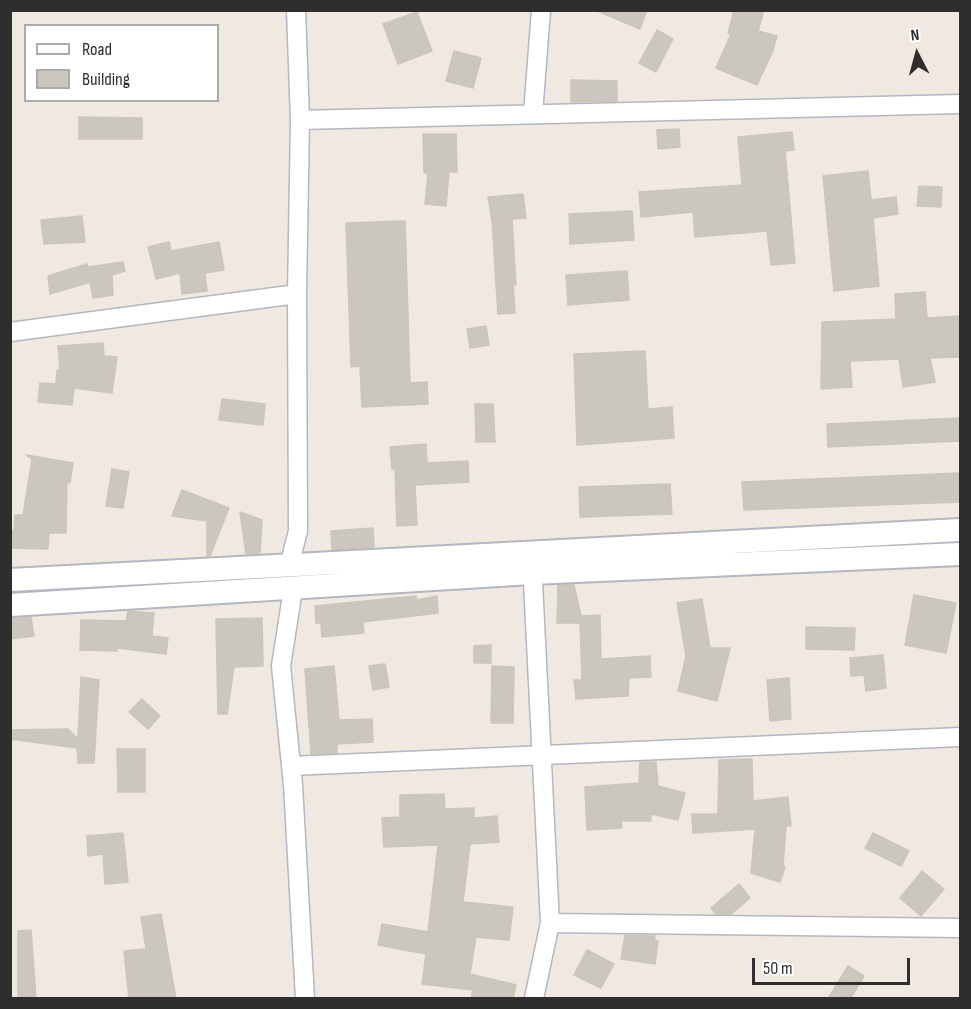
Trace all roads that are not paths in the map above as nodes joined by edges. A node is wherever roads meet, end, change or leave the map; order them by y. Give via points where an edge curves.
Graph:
1 (296, 10) edge
2 (541, 10) edge
3 (960, 104) edge
4 (533, 114) junction
5 (300, 120) junction
6 (297, 294) junction
7 (10, 332) edge
8 (960, 530) edge
9 (960, 554) edge
10 (532, 563) junction
11 (289, 566) junction
12 (10, 580) edge
13 (293, 589) junction
14 (10, 605) edge
15 (960, 737) edge
16 (542, 755) junction
17 (291, 766) junction
18 (550, 923) junction
19 (960, 928) edge
20 (305, 999) edge
21 (534, 999) edge

1 - 5 street
2 - 4 street
3 - 4 street
4 - 5 street
5 - 6 street
6 - 7 street
6 - 11 street via 298,531
8 - 10 street
9 - 10 street
10 - 11 street
10 - 13 street
10 - 16 street
11 - 12 street
13 - 14 street
13 - 17 street via 281,666
15 - 16 street
16 - 17 street
16 - 18 street
17 - 20 street
18 - 19 street
18 - 21 street

